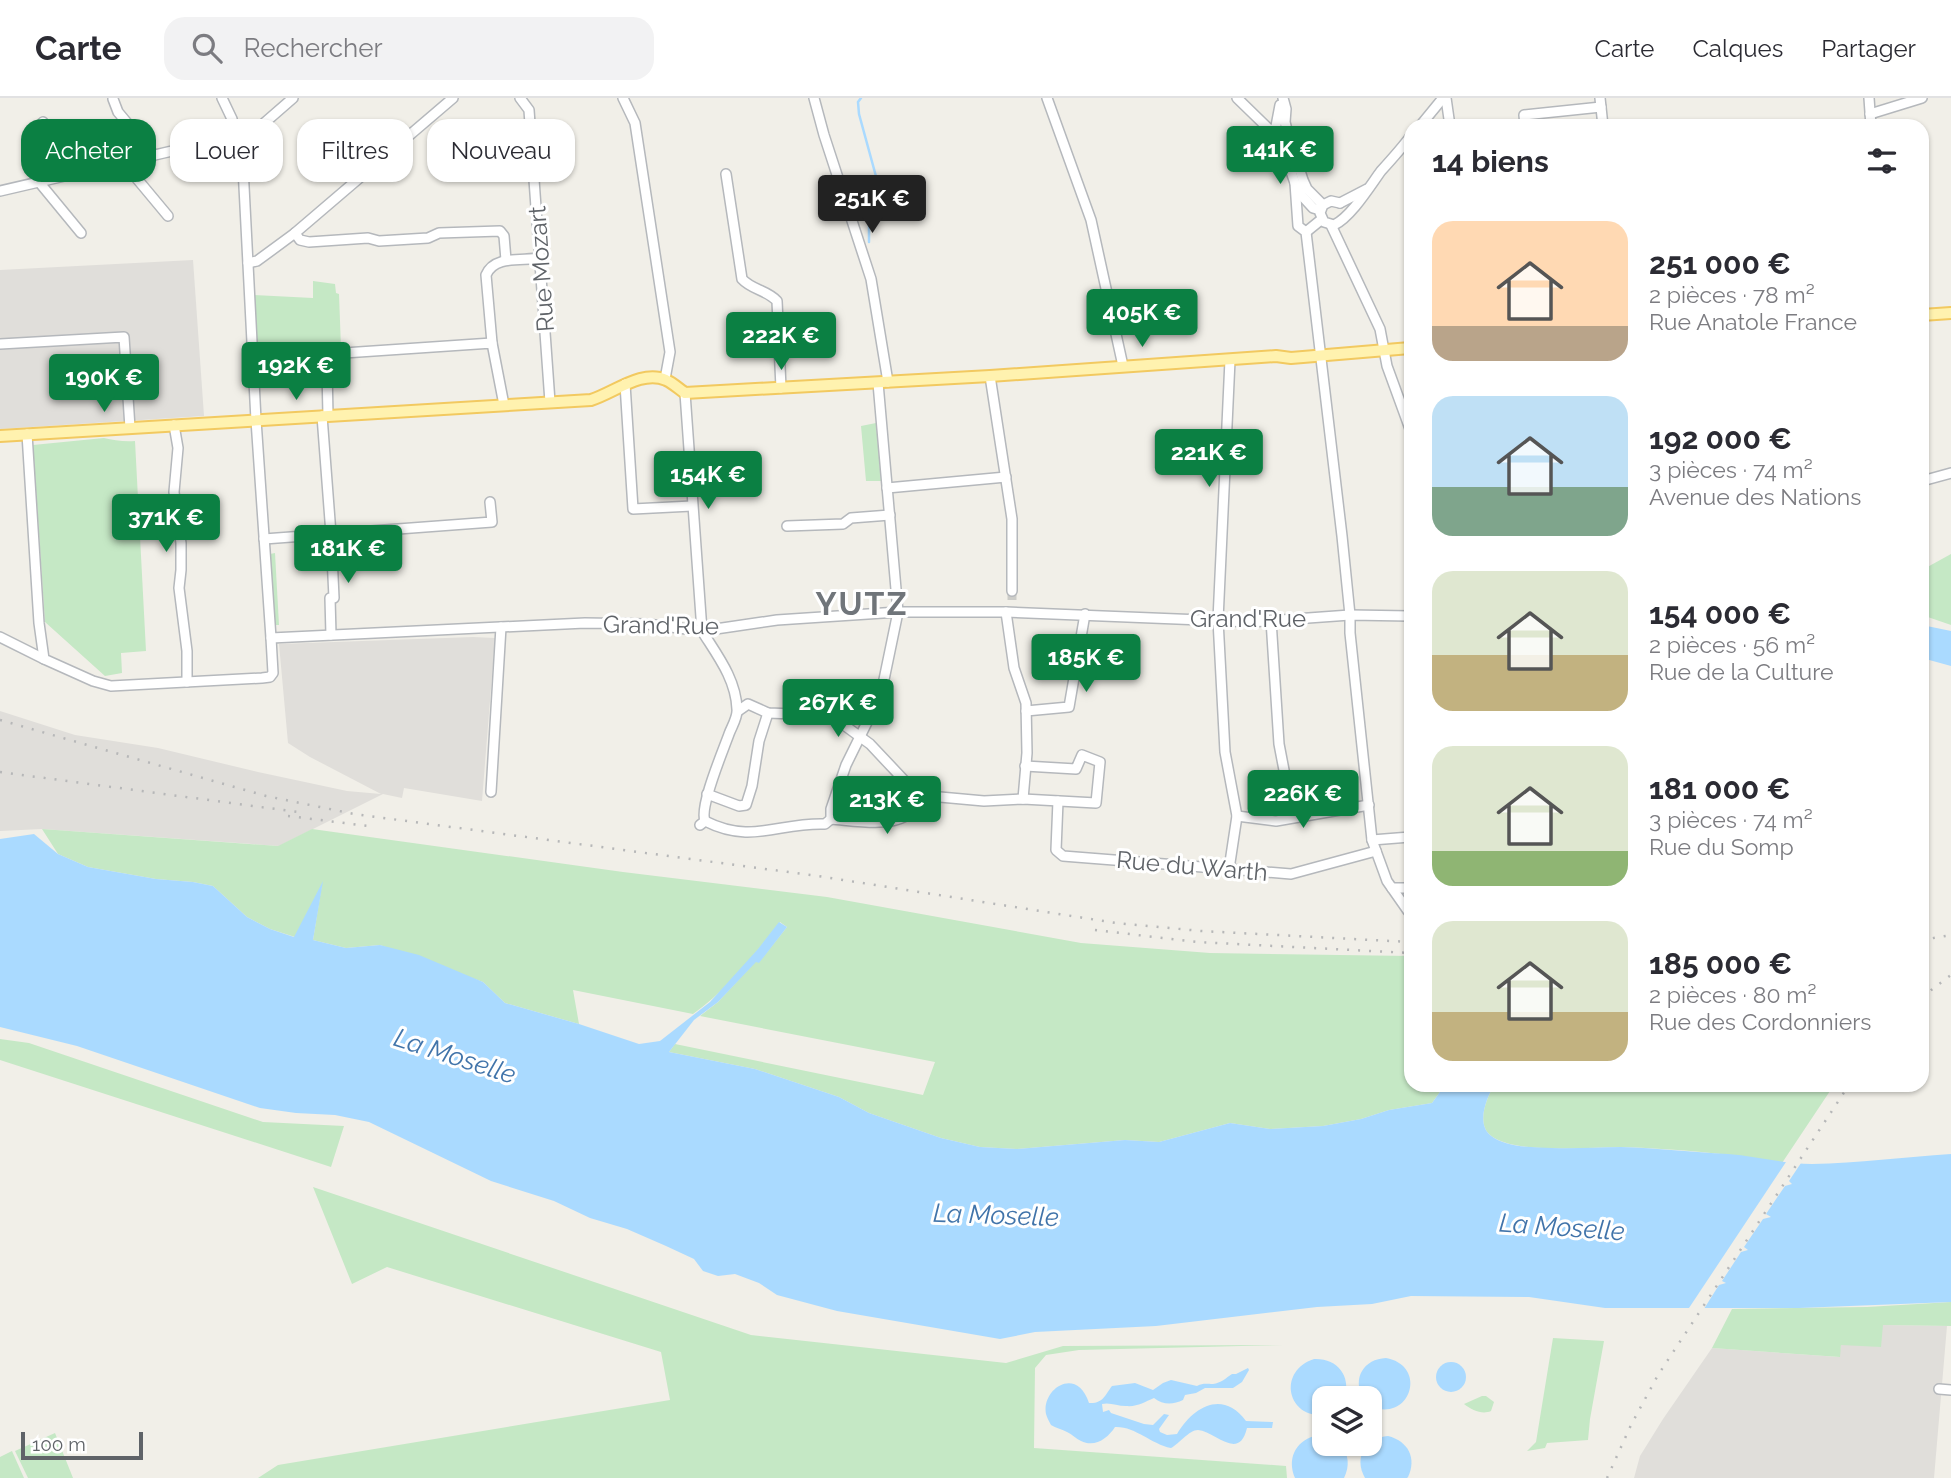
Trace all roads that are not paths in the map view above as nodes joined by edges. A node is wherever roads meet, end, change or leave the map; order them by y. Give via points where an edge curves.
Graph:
1 (222, 98) edge
2 (293, 98) edge
3 (453, 98) edge
4 (520, 98) edge
5 (622, 98) edge
6 (814, 98) edge
7 (1047, 98) edge
8 (1237, 98) edge
9 (1281, 98) edge
10 (1445, 98) edge
11 (1869, 98) edge
12 (1922, 98) edge
13 (113, 99) edge
14 (1600, 103) edge
15 (1870, 114) junction
16 (124, 119) edge
17 (232, 119) edge
18 (269, 119) edge
19 (1426, 119) edge
20 (1449, 119) edge
21 (1524, 119) edge
22 (1870, 119) edge
23 (1274, 129) junction
24 (1287, 130) junction
25 (1404, 144) edge
26 (726, 174) dead end
27 (38, 182) joint
28 (139, 182) edge
29 (244, 182) edge
30 (1294, 183) junction
31 (1369, 188) junction
32 (0, 191) edge
33 (1340, 204) junction
34 (1324, 215) junction
35 (167, 216) dead end
36 (1344, 217) junction
37 (1306, 232) junction
38 (81, 233) dead end
39 (295, 233) junction
40 (540, 258) junction
41 (506, 260) junction
42 (248, 263) junction
43 (1951, 313) edge
44 (1929, 315) edge
45 (492, 343) junction
46 (0, 344) edge
47 (1404, 348) edge
48 (1384, 349) junction
49 (1322, 355) junction
50 (1230, 360) junction
51 (1123, 366) junction
52 (990, 376) junction
53 (665, 379) junction
54 (883, 382) junction
55 (625, 384) junction
56 (781, 388) junction
57 (685, 393) junction
58 (551, 402) junction
59 (504, 405) junction
60 (1404, 413) edge
61 (325, 416) junction
62 (256, 420) junction
63 (174, 425) junction
64 (130, 428) junction
65 (27, 434) junction
66 (0, 436) edge
67 (1951, 473) edge
68 (1006, 477) junction
69 (1929, 479) edge
70 (887, 488) junction
71 (490, 502) dead end
72 (692, 506) junction
73 (890, 515) junction
74 (788, 526) dead end
75 (331, 534) junction
76 (264, 539) junction
77 (1012, 591) tunnel mouth
78 (1010, 609) junction
79 (898, 612) junction
80 (1085, 614) junction
81 (1350, 615) junction
82 (1404, 616) edge
83 (1218, 620) junction
84 (1271, 620) junction
85 (501, 627) junction
86 (702, 631) junction
87 (331, 635) junction
88 (0, 637) edge
89 (271, 638) junction
90 (44, 659) junction
91 (187, 682) junction
92 (738, 711) junction
93 (1026, 711) junction
94 (768, 713) junction
95 (860, 736) junction
96 (1025, 766) junction
97 (491, 792) dead end
98 (707, 794) junction
99 (918, 795) junction
100 (1023, 799) junction
101 (1058, 801) junction
102 (1369, 805) junction
103 (1237, 816) junction
104 (1293, 817) junction
105 (828, 821) junction
106 (1404, 838) edge
107 (1372, 840) junction
108 (1376, 850) junction
109 (1229, 870) junction
110 (1392, 888) junction
111 (1404, 888) edge
112 (1404, 905) edge
113 (1939, 1389) dead end
114 (1951, 1390) edge

1 - 17 street
2 - 18 street
3 - 39 street
4 - 40 street, Rue Mozart via 529,110
5 - 53 street via 635,123 643,172 670,352
6 - 54 street via 871,279
7 - 51 street via 1091,220
8 - 23 street
9 - 23 street
9 - 24 street
10 - 19 street
10 - 20 street
11 - 15 street
12 - 15 street
13 - 16 street
14 - 21 street via 1524,115
15 - 22 street
23 - 24 street via 1282,126
23 - 30 street
24 - 34 street via 1307,189
25 - 31 street
26 - 56 street via 742,279 776,301
27 - 32 street
27 - 38 street
28 - 35 street
29 - 42 street
30 - 34 street
30 - 37 street via 1298,226
31 - 33 street
31 - 36 street
33 - 34 street via 1331,201
33 - 36 street
34 - 36 street via 1337,224
34 - 37 street
34 - 48 street via 1380,329
37 - 49 street
39 - 41 street via 309,242 500,231
39 - 42 street
40 - 41 street
40 - 58 street, Rue Mozart
41 - 45 street via 494,263 486,275
42 - 62 street
43 - 44 main road
45 - 59 street
45 - 61 street via 334,357 327,369
46 - 64 street via 124,337
47 - 48 main road
48 - 49 main road
48 - 60 street
49 - 50 main road
49 - 81 street
50 - 51 main road
50 - 83 street
51 - 52 main road
52 - 54 main road
52 - 68 street
53 - 55 main road
53 - 57 main road
54 - 56 main road
54 - 70 street
55 - 58 main road via 592,400
55 - 72 street via 633,509
56 - 57 main road
57 - 72 street
58 - 59 main road
59 - 61 main road
61 - 62 main road
61 - 75 street
62 - 63 main road
62 - 76 street
63 - 64 main road
63 - 91 street
64 - 65 main road
65 - 66 main road
65 - 90 street
67 - 69 street
68 - 70 street
68 - 77 street via 1012,519
70 - 73 street
71 - 75 street via 492,522
72 - 86 street
73 - 74 street via 851,518 843,524
73 - 79 street
75 - 76 street
75 - 87 street
76 - 89 street
78 - 79 street, Grand'Rue
78 - 80 street, Grand'Rue
78 - 93 street via 1014,668
79 - 86 street, Grand'Rue via 777,620
79 - 95 street via 881,694
80 - 83 street, Grand'Rue
80 - 93 street via 1069,707
81 - 82 street, Grand'Rue
81 - 84 street, Grand'Rue
81 - 102 street
83 - 84 street, Grand'Rue
83 - 103 street via 1225,752
84 - 104 street via 1279,744
85 - 86 street, Grand'Rue via 647,624
85 - 87 street, Grand'Rue
85 - 97 street
86 - 92 street via 734,685
87 - 89 street, Grand'Rue
88 - 90 street
89 - 91 street via 270,677
90 - 91 street via 100,684
92 - 94 street via 748,704
92 - 98 street
93 - 96 street
94 - 95 street via 822,715
94 - 98 street via 746,805
95 - 99 street
95 - 105 street
96 - 100 street
96 - 101 street via 1076,769 1082,755 1100,762 1096,803
98 - 105 street via 702,823 756,833
99 - 100 street
99 - 105 street via 912,810 895,821
100 - 101 street
101 - 109 street, Rue du Warth via 1056,850 1063,856
102 - 104 street
102 - 107 street
103 - 104 street via 1276,821
103 - 109 street
106 - 107 street
107 - 108 street
108 - 109 street, Rue du Warth via 1291,874
108 - 110 street
110 - 111 street
110 - 112 street
113 - 114 street

